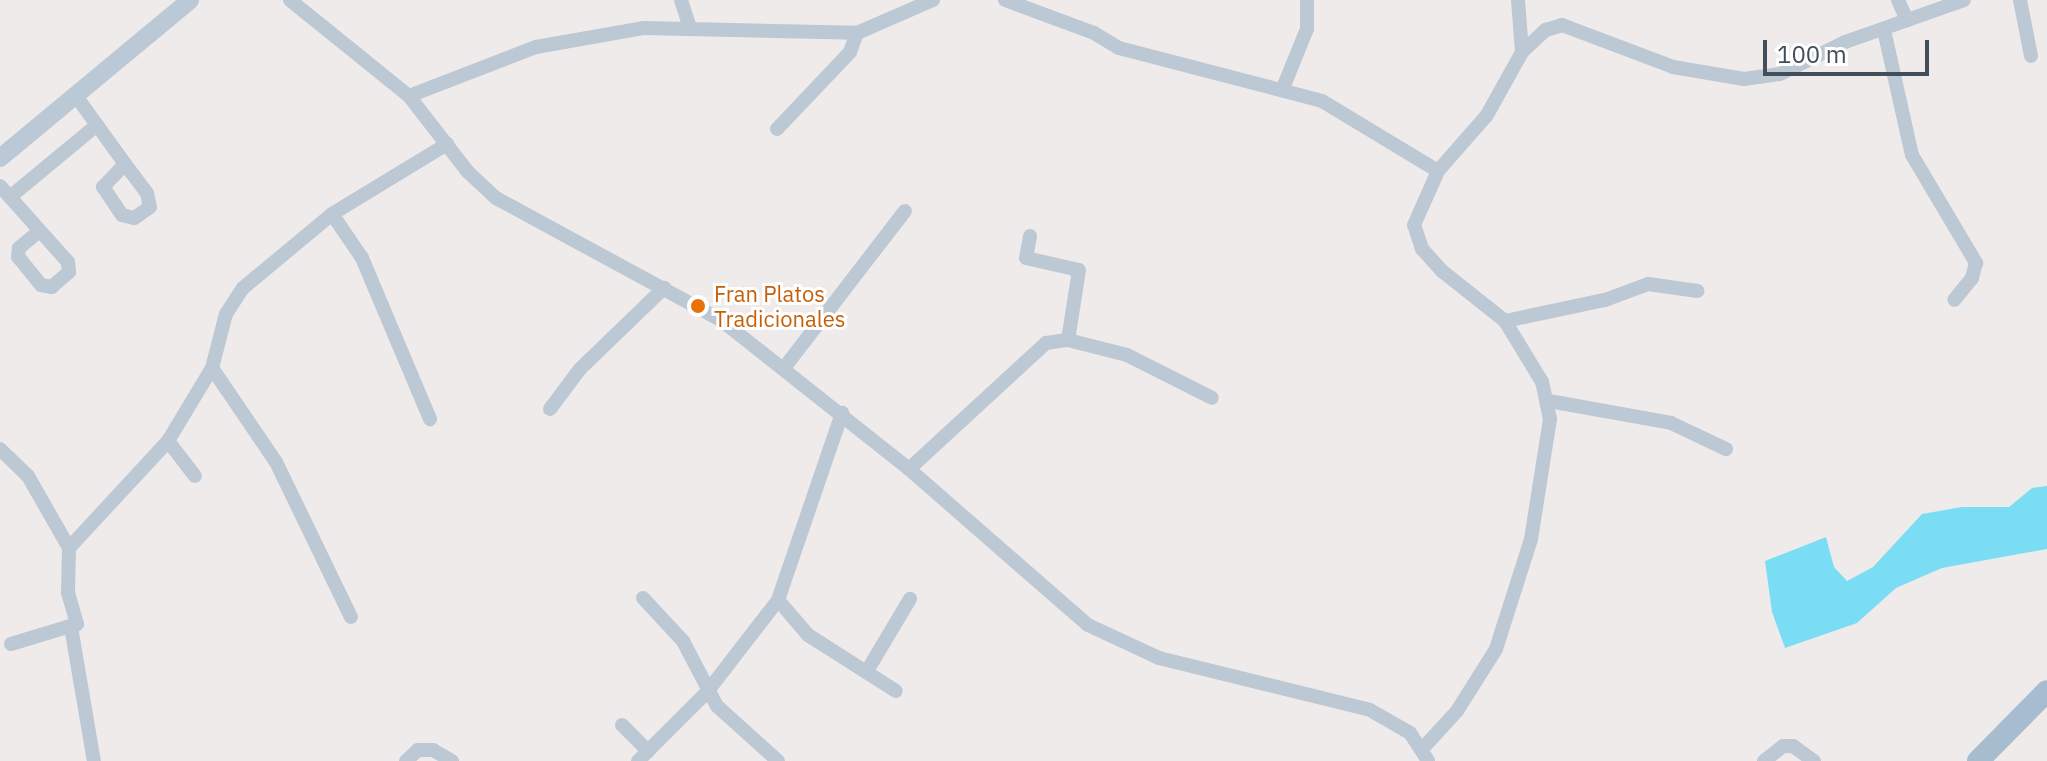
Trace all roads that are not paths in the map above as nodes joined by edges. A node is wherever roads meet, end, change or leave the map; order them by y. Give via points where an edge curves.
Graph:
1 (190, 0) edge
2 (290, 0) edge
3 (681, 0) edge
4 (1005, 0) edge
5 (1307, 0) edge
6 (1518, 0) edge
7 (1898, 0) edge
8 (1964, 0) edge
9 (2020, 0) edge
10 (931, 1) edge
11 (1907, 20) junction
12 (690, 28) junction
13 (1884, 30) junction
14 (857, 33) junction
15 (1522, 52) junction
16 (2031, 56) dead end
17 (1283, 88) junction
18 (76, 96) junction
19 (409, 96) junction
20 (97, 125) junction
21 (777, 129) dead end
22 (447, 144) junction
23 (0, 158) edge
24 (125, 164) dead end
25 (1438, 171) junction
26 (5, 191) edge
27 (905, 211) dead end
28 (332, 214) junction
29 (39, 231) dead end
30 (1030, 236) dead end
31 (664, 288) junction
32 (1698, 291) dead end
33 (1954, 300) dead end
34 (1505, 321) junction
35 (1068, 340) junction
36 (212, 368) junction
37 (784, 368) junction
38 (1212, 398) dead end
39 (1549, 401) junction
40 (550, 409) dead end
41 (842, 413) junction
42 (430, 419) dead end
43 (168, 441) junction
44 (0, 449) edge
45 (1726, 449) dead end
46 (909, 469) junction
47 (195, 476) dead end
48 (69, 548) junction
49 (643, 598) dead end
50 (910, 599) dead end
51 (778, 600) junction
52 (351, 617) dead end
53 (71, 627) junction
54 (11, 644) dead end
55 (867, 671) junction
56 (896, 691) dead end
57 (2047, 691) edge
58 (707, 692) junction
59 (622, 725) dead end
60 (1426, 754) edge
61 (643, 756) edge
62 (94, 761) edge
63 (406, 761) edge
64 (452, 761) edge
65 (778, 761) edge
66 (1764, 761) edge
67 (1814, 761) edge
68 (1978, 761) edge

1 - 18 main road
2 - 19 street
3 - 12 street
4 - 17 street via 1094,33 1119,48
5 - 17 street via 1307,29
6 - 15 street
7 - 11 street
8 - 11 street
9 - 16 street
10 - 14 street
11 - 13 street
12 - 14 street
12 - 19 street via 644,28 536,47
13 - 15 street via 1780,74 1744,79 1673,67 1562,25 1546,30
13 - 33 street via 1912,155 1976,263 1972,278
14 - 21 street via 850,52
15 - 25 street via 1487,115
17 - 25 street via 1345,113
18 - 20 street
18 - 23 main road
19 - 22 street
20 - 24 street
20 - 26 street
22 - 28 street
22 - 31 street via 468,172 527,219
25 - 34 street via 1414,225 1416,237 1442,271
26 - 29 street
27 - 37 street
28 - 36 street via 243,288 226,314
28 - 42 street via 362,258
30 - 35 street via 1026,258 1079,270
31 - 37 street via 721,320
31 - 40 street via 580,369
32 - 34 street via 1648,284 1621,296
34 - 39 street
35 - 38 street via 1127,355
35 - 46 street via 1034,350
36 - 43 street
36 - 52 street via 276,462
37 - 41 street
39 - 45 street via 1671,423
39 - 60 street via 1550,429 1531,539 1496,649
41 - 46 street
41 - 51 street
43 - 47 street
43 - 48 street
44 - 48 street via 28,476
46 - 60 street via 1066,611 1104,635 1159,658 1370,710
48 - 53 street via 68,592 77,624
49 - 58 street via 683,641
50 - 55 street
51 - 55 street via 808,635
51 - 58 street
53 - 54 street
53 - 62 street
55 - 56 street
57 - 68 main road
58 - 61 street
58 - 65 street
59 - 61 street
63 - 64 street via 418,750 433,750
66 - 67 street via 1783,746 1793,746

